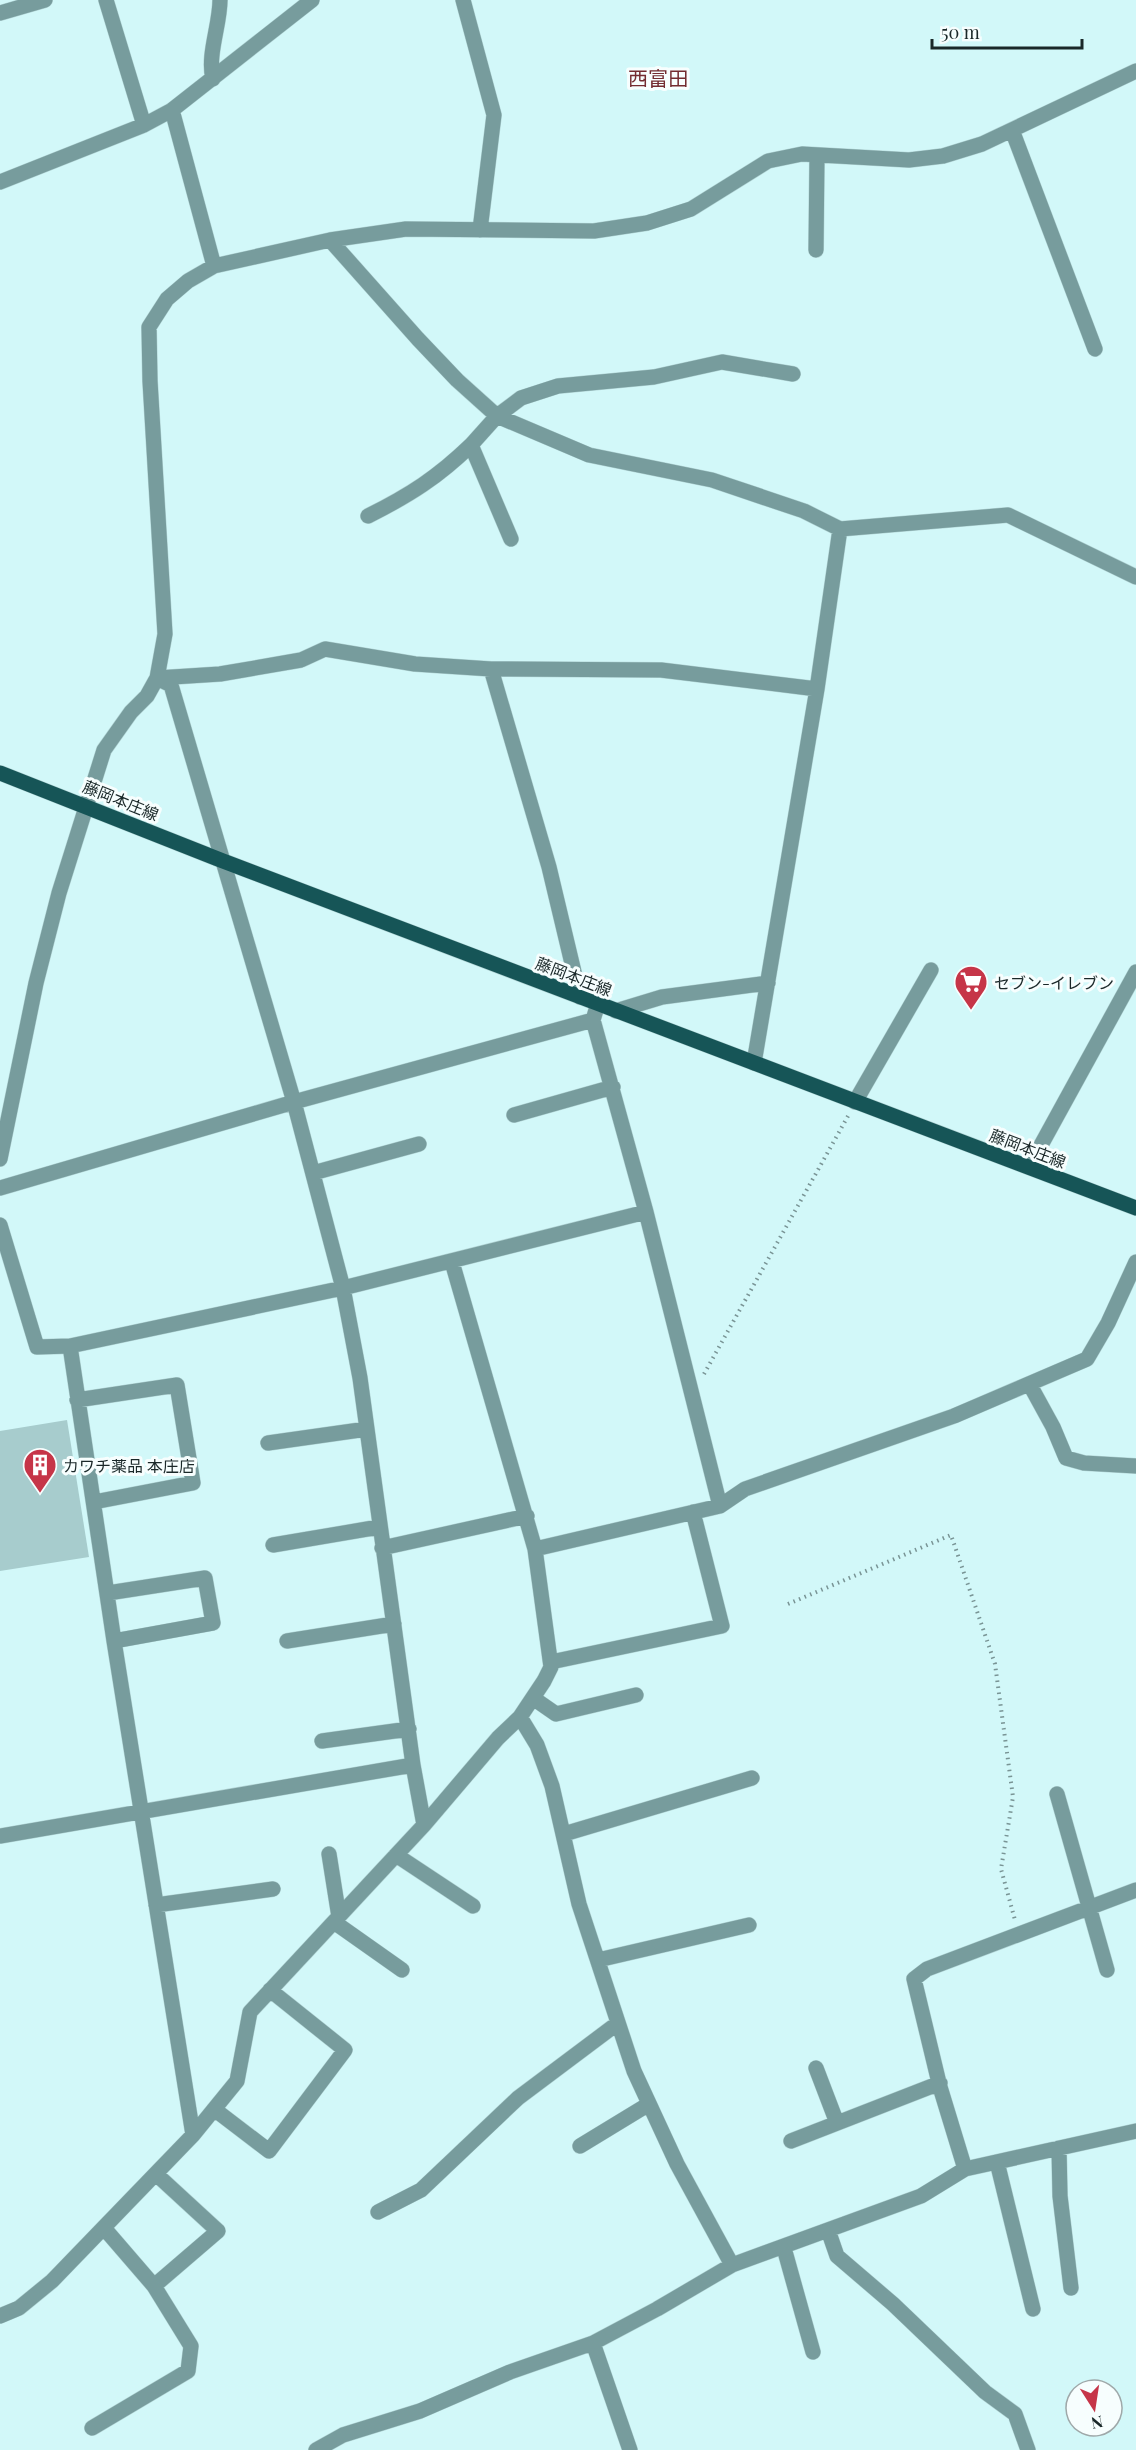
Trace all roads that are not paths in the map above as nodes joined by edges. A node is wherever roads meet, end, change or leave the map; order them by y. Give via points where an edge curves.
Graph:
1 (45, 0) edge
2 (106, 0) edge
3 (220, 0) edge
4 (312, 0) edge
5 (463, 0) edge
6 (0, 13) edge
7 (1136, 71) edge
8 (213, 79) junction
9 (172, 110) junction
10 (144, 125) junction
11 (1012, 130) junction
12 (817, 156) junction
13 (0, 182) edge
14 (480, 230) junction
15 (330, 240) junction
16 (816, 250) dead end
17 (214, 266) junction
18 (1095, 349) dead end
19 (793, 374) dead end
20 (497, 416) junction
21 (471, 445) junction
22 (368, 516) dead end
23 (840, 529) junction
24 (511, 539) dead end
25 (1136, 577) edge
26 (491, 669) junction
27 (157, 678) junction
28 (817, 688) junction
29 (0, 773) edge
30 (87, 806) junction
31 (223, 861) junction
32 (931, 970) dead end
33 (1136, 972) edge
34 (768, 983) junction
35 (580, 997) junction
36 (598, 1005) junction
37 (615, 1011) junction
38 (593, 1020) junction
39 (754, 1063) junction
40 (613, 1087) junction
41 (294, 1102) junction
42 (855, 1102) junction
43 (514, 1115) dead end
44 (419, 1144) dead end
45 (0, 1159) edge
46 (1029, 1167) junction
47 (313, 1173) junction
48 (0, 1188) edge
49 (1136, 1208) edge
50 (646, 1212) junction
51 (0, 1225) edge
52 (452, 1262) junction
53 (1136, 1262) edge
54 (343, 1288) junction
55 (70, 1346) junction
56 (1030, 1385) junction
57 (77, 1400) junction
58 (367, 1429) junction
59 (268, 1443) dead end
60 (1136, 1466) edge
61 (93, 1502) junction
62 (720, 1506) junction
63 (693, 1512) junction
64 (526, 1516) junction
65 (379, 1527) junction
66 (273, 1545) dead end
67 (381, 1548) junction
68 (535, 1549) junction
69 (108, 1593) junction
70 (394, 1624) junction
71 (114, 1641) junction
72 (287, 1641) dead end
73 (550, 1662) junction
74 (636, 1695) dead end
75 (533, 1698) junction
76 (520, 1717) junction
77 (409, 1729) junction
78 (322, 1741) dead end
79 (413, 1765) junction
80 (752, 1778) dead end
81 (1057, 1794) dead end
82 (141, 1813) junction
83 (424, 1825) junction
84 (564, 1834) junction
85 (0, 1836) edge
86 (329, 1854) dead end
87 (396, 1855) junction
88 (273, 1889) dead end
89 (1136, 1890) edge
90 (156, 1905) junction
91 (473, 1906) dead end
92 (1090, 1906) junction
93 (337, 1920) junction
94 (749, 1925) dead end
95 (598, 1960) junction
96 (402, 1970) dead end
97 (1107, 1970) dead end
98 (270, 1990) junction
99 (618, 2023) junction
100 (816, 2068) dead end
101 (939, 2083) junction
102 (650, 2104) junction
103 (214, 2109) junction
104 (837, 2123) junction
105 (1136, 2131) edge
106 (193, 2135) junction
107 (791, 2140) dead end
108 (580, 2146) dead end
109 (1059, 2148) junction
110 (997, 2162) junction
111 (965, 2169) junction
112 (156, 2174) junction
113 (378, 2212) dead end
114 (104, 2228) junction
115 (828, 2230) junction
116 (784, 2248) junction
117 (732, 2265) junction
118 (154, 2286) junction
119 (1071, 2288) dead end
120 (1034, 2309) dead end
121 (0, 2311) edge
122 (593, 2343) junction
123 (813, 2352) dead end
124 (92, 2428) dead end
125 (316, 2450) edge
126 (630, 2450) edge
127 (1028, 2450) edge

1 - 6 street
2 - 10 street
3 - 8 street
4 - 8 street
5 - 14 street via 494,115
7 - 11 street
8 - 9 street
9 - 10 street
9 - 17 street
10 - 13 street
11 - 12 street via 943,156 909,160
11 - 18 street
12 - 14 street via 802,154 768,161 691,209 647,223 594,231
12 - 16 street
14 - 15 street via 406,230
15 - 17 street
15 - 20 street via 418,339
17 - 27 street via 167,299 149,327 165,634
19 - 20 street via 722,362 654,377 558,386 521,398
20 - 21 street
20 - 23 street via 589,455 712,480 804,511
21 - 22 street via 411,495
21 - 24 street
23 - 25 street via 1008,515
23 - 28 street
26 - 27 street via 415,664 326,649 301,660 255,668
26 - 28 street via 661,670
26 - 35 street via 549,867
27 - 30 street via 104,750
27 - 31 street via 171,686
28 - 34 street
29 - 30 main road, 藤岡本庄線
30 - 31 main road, 藤岡本庄線
30 - 45 street via 36,983
31 - 35 main road, 藤岡本庄線
31 - 41 street
32 - 42 street
33 - 46 street
34 - 37 street via 662,998
34 - 39 street
35 - 36 main road, 藤岡本庄線
36 - 37 main road, 藤岡本庄線
36 - 38 street
37 - 39 main road, 藤岡本庄線
38 - 40 street
38 - 41 street
39 - 42 main road, 藤岡本庄線
40 - 43 street
40 - 50 street
41 - 47 street
41 - 48 street
42 - 46 main road, 藤岡本庄線
44 - 47 street
46 - 49 main road, 藤岡本庄線
47 - 54 street
50 - 52 street
50 - 62 street
51 - 55 street via 37,1347
52 - 54 street
52 - 64 street
53 - 56 street via 1087,1359
54 - 55 street
54 - 58 street
55 - 57 street
56 - 60 street via 1066,1458
56 - 62 street via 954,1416 745,1489
57 - 61 street
57 - 61 street via 177,1385 193,1483
58 - 59 street
58 - 65 street
61 - 69 street
62 - 63 street
63 - 68 street
63 - 73 street via 722,1626
64 - 67 street
64 - 68 street
65 - 66 street
65 - 67 street
67 - 70 street
68 - 73 street
69 - 71 street
69 - 71 street via 205,1578 213,1623
70 - 72 street
70 - 77 street
71 - 82 street
73 - 75 street
74 - 75 street via 556,1714
75 - 76 street
76 - 83 street
76 - 84 street via 537,1745
77 - 78 street
77 - 79 street
79 - 82 street
79 - 83 street
80 - 84 street
81 - 92 street
82 - 85 street
82 - 90 street
83 - 87 street
84 - 95 street via 579,1904
86 - 93 street
87 - 91 street
87 - 93 street
88 - 90 street
89 - 92 street
90 - 106 street
92 - 97 street
92 - 101 street via 927,1969 914,1979
93 - 96 street
93 - 98 street
94 - 95 street
95 - 99 street
98 - 103 street via 250,2012 237,2080
98 - 103 street via 345,2050 268,2151
99 - 102 street
99 - 113 street via 518,2098 421,2190
100 - 104 street
101 - 104 street
101 - 111 street
102 - 108 street
102 - 117 street via 677,2164
103 - 106 street
104 - 107 street
105 - 109 street
106 - 112 street
109 - 110 street
109 - 119 street via 1060,2196
110 - 111 street
110 - 120 street
111 - 115 street via 921,2196
112 - 114 street
112 - 118 street via 218,2230
114 - 118 street
114 - 121 street via 19,2308
115 - 116 street
115 - 127 street via 837,2256 985,2392 1015,2414
116 - 117 street
116 - 123 street
117 - 122 street
118 - 124 street via 191,2346 188,2371
122 - 125 street via 510,2372 420,2411 343,2435
122 - 126 street

